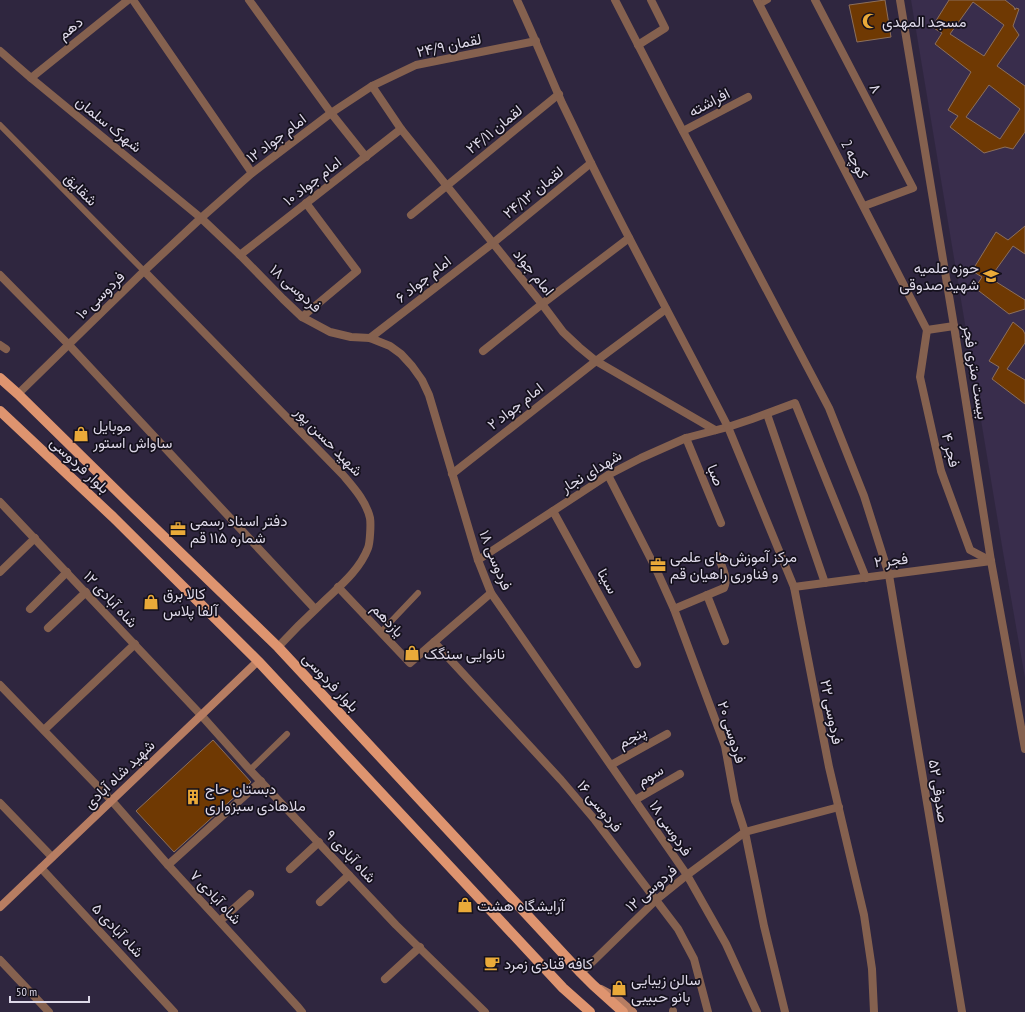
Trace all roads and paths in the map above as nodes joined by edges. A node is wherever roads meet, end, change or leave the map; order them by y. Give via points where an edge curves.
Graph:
1 (128, 0) edge
2 (133, 0) edge
3 (250, 0) edge
4 (517, 0) edge
5 (615, 0) edge
6 (650, 0) edge
7 (768, 0) edge
8 (814, 0) edge
9 (900, 0) edge
10 (758, 2) edge
11 (536, 41) junction
12 (638, 45) junction
13 (0, 51) edge
14 (31, 78) junction
15 (372, 86) junction
16 (559, 94) junction
17 (748, 97) dead end
18 (331, 113) junction
19 (0, 125) edge
20 (401, 129) junction
21 (683, 131) junction
22 (366, 157) junction
23 (591, 163) junction
24 (252, 173) junction
25 (447, 185) junction
26 (306, 203) junction
27 (864, 206) junction
28 (411, 215) dead end
29 (201, 218) junction
30 (629, 238) junction
31 (493, 243) junction
32 (240, 255) junction
33 (144, 271) junction
34 (0, 275) edge
35 (542, 304) junction
36 (666, 309) junction
37 (302, 317) junction
38 (954, 326) junction
39 (928, 330) junction
40 (370, 338) junction
41 (69, 345) junction
42 (483, 351) dead end
43 (596, 361) junction
44 (0, 378) edge
45 (18, 394) junction
46 (0, 411) edge
47 (767, 414) junction
48 (728, 427) junction
49 (715, 430) junction
50 (686, 438) junction
51 (452, 474) junction
52 (608, 475) junction
53 (0, 502) edge
54 (553, 511) junction
55 (721, 523) dead end
56 (35, 538) junction
57 (718, 556) dead end
58 (478, 560) junction
59 (991, 562) junction
60 (0, 572) edge
61 (67, 572) junction
62 (889, 575) junction
63 (866, 578) junction
64 (825, 583) junction
65 (338, 587) junction
66 (794, 587) junction
67 (86, 592) junction
68 (418, 593) dead end
69 (492, 593) junction
70 (707, 595) junction
71 (30, 609) dead end
72 (315, 609) junction
73 (674, 609) junction
74 (48, 628) dead end
75 (381, 632) junction
76 (725, 641) dead end
77 (434, 642) junction
78 (135, 644) junction
79 (278, 647) junction
80 (258, 661) junction
81 (637, 664) dead end
82 (0, 685) edge
83 (201, 715) junction
84 (44, 730) junction
85 (287, 734) dead end
86 (667, 734) dead end
87 (1025, 749) edge
88 (611, 765) junction
89 (250, 770) junction
90 (680, 774) dead end
91 (261, 781) junction
92 (112, 800) junction
93 (635, 800) junction
94 (0, 803) edge
95 (839, 807) junction
96 (744, 832) junction
97 (319, 842) junction
98 (52, 858) junction
99 (168, 865) junction
100 (41, 868) junction
101 (290, 869) dead end
102 (349, 875) junction
103 (687, 875) junction
104 (250, 894) dead end
105 (656, 900) junction
106 (320, 902) dead end
107 (0, 906) edge
108 (220, 922) junction
109 (420, 948) junction
110 (0, 960) edge
111 (581, 973) junction
112 (385, 979) dead end
113 (593, 985) junction
114 (582, 1008) edge
115 (49, 1012) edge
116 (174, 1012) edge
117 (302, 1012) edge
118 (485, 1012) edge
119 (590, 1012) edge
120 (623, 1012) edge
121 (633, 1012) edge
122 (708, 1012) edge
123 (757, 1012) edge
124 (785, 1012) edge
125 (874, 1012) edge
126 (962, 1012) edge

1 - 14 street, دهم
2 - 24 street
3 - 18 street
4 - 11 street, فردوسی ۲۲
5 - 12 street, صدوقی ۵۲
6 - 12 street via 665,28
7 - 10 lane
8 - 27 street, ۸ via 913,188
9 - 38 street, بیست متری فجر
10 - 27 street, کوچه 2
11 - 15 street, لقمان ۲۴/۹ via 416,65
11 - 16 street, فردوسی ۲۲
12 - 21 street, صدوقی ۵۲
13 - 14 street, شهرک سلمان
14 - 29 street, شهرک سلمان
15 - 18 street, امام جواد ۱۲
15 - 20 street, امام جواد
16 - 23 street, فردوسی ۲۲
16 - 25 street, لقمان ۲۴/۱۱
17 - 21 street, افراشته
18 - 22 street
18 - 24 street, امام جواد ۱۲
19 - 33 lane, شقایق
20 - 22 street, امام جواد ۱۰
20 - 25 street, امام جواد
21 - 62 street, صدوقی ۵۲ via 829,408 864,496
22 - 26 street, امام جواد ۱۰
23 - 30 street, فردوسی ۲۲
23 - 31 street, لقمان ۲۴/۱۳
24 - 29 street, امام جواد ۱۲
25 - 28 street, لقمان ۲۴/۱۱
25 - 31 street, امام جواد
26 - 32 street, امام جواد ۱۰
26 - 37 street via 357,271
27 - 39 street, کوچه 2
29 - 32 street, فردوسی ۱۸
29 - 33 street, فردوسی ۱۰
30 - 35 street
30 - 36 street, فردوسی ۲۲
31 - 35 street, امام جواد
31 - 40 street, امام جواد ۶
32 - 37 street, فردوسی ۱۸
33 - 41 street, فردوسی ۱۰
33 - 65 street, شهید حسن پور via 343,475 366,505 370,519 368,547 360,562
34 - 41 street
35 - 42 street
35 - 43 street, امام جواد via 563,332
36 - 43 street, امام جواد ۲
36 - 48 street, فردوسی ۲۲
37 - 40 street, فردوسی ۱۸ via 330,332
38 - 39 street
38 - 59 street, بیست متری فجر
39 - 59 street, فجر ۴ via 920,377 941,471 970,550
40 - 51 street, فردوسی ۱۸ via 390,346 401,354 422,380 429,395
41 - 45 street, فردوسی ۱۰
41 - 72 street
43 - 49 street, امام جواد
43 - 51 street, امام جواد ۲
44 - 45 main road, بلوار فردوسی
45 - 79 main road, بلوار فردوسی
46 - 80 main road, بلوار فردوسی via 113,517
47 - 48 street, شهدای نجار
47 - 63 street, شهدای نجار via 795,403
47 - 64 street
48 - 49 street, شهدای نجار
48 - 66 street, فردوسی ۲۲
49 - 50 street, شهدای نجار
50 - 52 street, شهدای نجار
50 - 55 street, صبا
51 - 58 street, فردوسی ۱۸
52 - 54 street, شهدای نجار
52 - 73 street, فردوسی ۲۰
53 - 56 street, شاه آبادی ۱۲
54 - 58 street, شهدای نجار
54 - 81 street, سینا
56 - 60 street
56 - 61 street, شاه آبادی ۱۲
57 - 70 street via 726,584 724,588
58 - 69 street, فردوسی ۱۸
59 - 62 street, فجر ۲
59 - 87 street, بیست متری فجر
61 - 67 street, شاه آبادی ۱۲
61 - 71 street
62 - 63 street, فجر ۲
62 - 126 street, صدوقی ۵۲
63 - 64 street, فجر ۲
64 - 66 street, فجر ۲
65 - 72 street, شهید حسن پور
65 - 75 street, یازدهم
66 - 95 street, فردوسی ۲۲
67 - 74 street
67 - 78 street, شاه آبادی ۱۲
68 - 75 lane
69 - 77 street, یازدهم
69 - 88 street, فردوسی ۱۸
70 - 73 street
70 - 76 street
72 - 79 street, شهید حسن پور
73 - 96 street, فردوسی ۲۰ via 725,746
75 - 77 street, یازدهم via 410,663
77 - 105 street, فردوسی ۱۶ via 561,780
78 - 83 street, شاه آبادی ۱۲
78 - 84 street
79 - 111 main road, بلوار فردوسی
80 - 83 main road, شهید شاه آبادی
80 - 114 main road, بلوار فردوسی
82 - 84 street, شاه آبادی ۷
83 - 89 street, شاه آبادی ۹
83 - 92 main road, شهید شاه آبادی
84 - 92 street, شاه آبادی ۷
85 - 89 lane
86 - 88 street, پنجم
88 - 93 street, فردوسی ۱۸
89 - 91 street, شاه آبادی ۹
90 - 93 street, سوم
91 - 97 street, شاه آبادی ۹
91 - 99 street
92 - 98 main road, شهید شاه آبادی
92 - 99 street, شاه آبادی ۷
93 - 103 street, فردوسی ۱۸
94 - 98 street
95 - 96 street, فردوسی ۱۲
95 - 125 street, فردوسی ۲۲ via 864,915 872,969
96 - 103 street, فردوسی ۱۲
96 - 124 street, فردوسی ۲۰
97 - 101 street
97 - 102 street, شاه آبادی ۹
98 - 100 main road, شهید شاه آبادی
99 - 108 street, شاه آبادی ۷
100 - 107 main road, شهید شاه آبادی
100 - 116 street, شاه آبادی ۵
102 - 106 street
102 - 109 street, شاه آبادی ۹
103 - 105 street, فردوسی ۱۲
103 - 123 street, فردوسی ۱۸ via 726,944
104 - 108 street
105 - 111 street, فردوسی ۱۲
105 - 122 street, فردوسی ۱۶ via 678,929 694,959
108 - 117 street, شاه آبادی ۷
109 - 112 street
109 - 118 street, شاه آبادی ۹
110 - 115 street
111 - 113 main road, بلوار فردوسی
113 - 120 main road
113 - 121 main road, بلوار فردوسی via 616,997
114 - 119 main road, بلوار فردوسی

